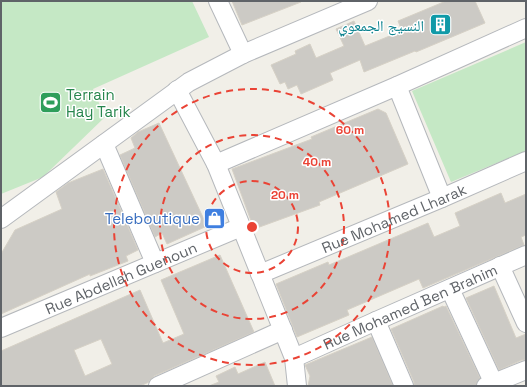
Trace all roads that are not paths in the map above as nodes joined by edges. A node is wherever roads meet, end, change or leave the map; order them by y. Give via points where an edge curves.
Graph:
1 (218, 1) edge
2 (368, 1) edge
3 (526, 28) edge
4 (243, 54) junction
5 (397, 86) junction
6 (177, 90) junction
7 (104, 144) junction
8 (526, 161) edge
9 (216, 164) junction
10 (442, 198) junction
11 (1, 219) edge
12 (241, 227) junction
13 (526, 256) edge
14 (155, 264) junction
15 (500, 266) junction
16 (260, 274) junction
17 (450, 289) junction
18 (376, 321) junction
19 (526, 323) edge
20 (1, 328) edge
21 (283, 330) junction
22 (294, 358) junction
23 (526, 370) edge
24 (492, 385) edge
25 (158, 386) edge
26 (297, 386) edge
27 (404, 386) edge

1 - 4 street
2 - 4 street
3 - 5 street
4 - 6 street
5 - 9 street
5 - 10 street
6 - 7 street
6 - 9 street
7 - 11 street
7 - 14 street
8 - 10 street, Rue Mohamed Lharak
9 - 12 street
10 - 16 street, Rue Mohamed Lharak
12 - 14 street, Rue Abdellah Guenoun
12 - 16 street
13 - 15 street, Rue Mohamed Ben Brahim
14 - 20 street, Rue Abdellah Guenoun
15 - 17 street, Rue Mohamed Ben Brahim
15 - 19 street
16 - 21 street
17 - 18 street, Rue Mohamed Ben Brahim
17 - 24 street
18 - 22 street, Rue Mohamed Ben Brahim
18 - 27 street
21 - 22 street
21 - 25 street
22 - 26 street
23 - 24 street

